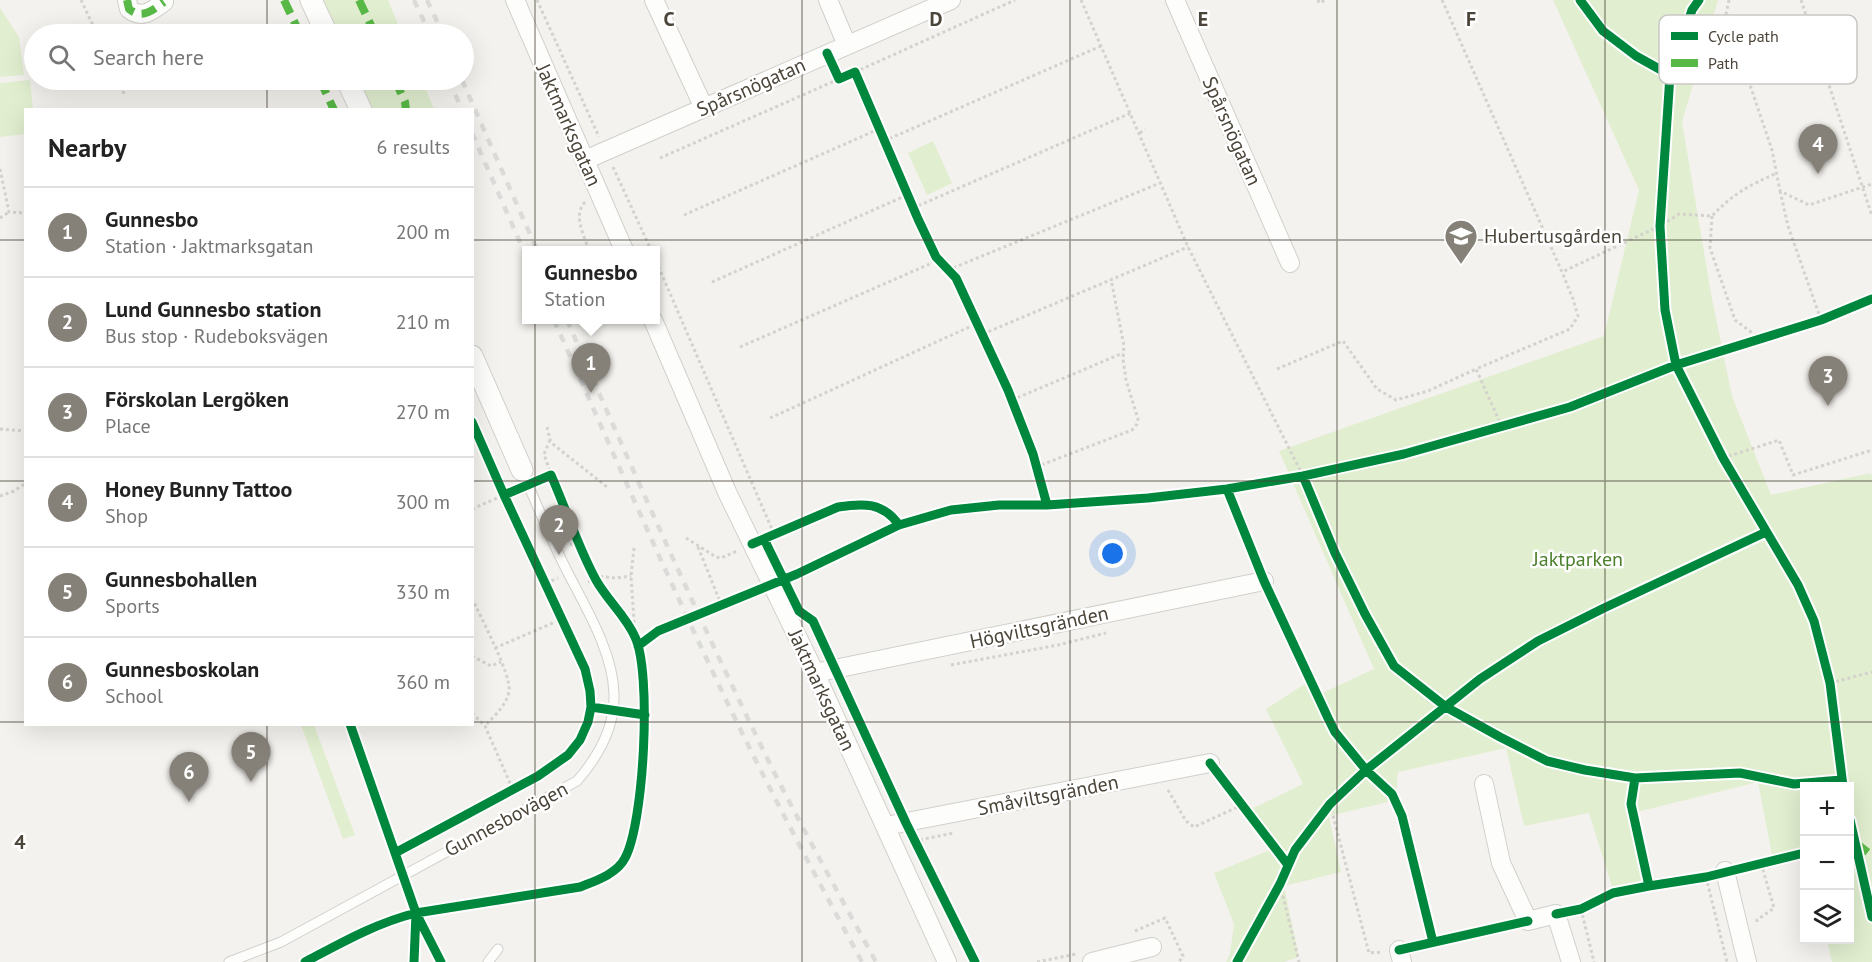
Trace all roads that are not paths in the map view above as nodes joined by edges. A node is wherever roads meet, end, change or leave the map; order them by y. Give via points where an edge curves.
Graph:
1 (128, 0) edge
2 (311, 0) edge
3 (514, 0) edge
4 (654, 0) edge
5 (828, 0) edge
6 (951, 0) edge
7 (1175, 0) edge
8 (165, 1) edge
9 (322, 24) edge
10 (847, 45) junction
11 (352, 90) edge
12 (360, 108) edge
13 (704, 108) junction
14 (585, 160) junction
15 (622, 246) edge
16 (1290, 263) dead end
17 (655, 324) edge
18 (474, 361) edge
19 (525, 477) joint
20 (1264, 581) dead end
21 (815, 673) junction
22 (1210, 763) dead end
23 (1484, 784) dead end
24 (886, 826) junction
25 (1725, 871) road end
26 (1152, 947) road end
27 (498, 950) dead end
28 (230, 962) edge
29 (488, 962) edge
30 (947, 962) edge
31 (1092, 962) edge
32 (1571, 962) edge
33 (1747, 962) edge

1 - 8 street via 129,9 140,14
2 - 9 street
3 - 14 street, Jaktmarksgatan
4 - 13 street
5 - 10 street
6 - 10 street, Spårsnögatan
7 - 16 street, Spårsnögatan
10 - 13 street, Spårsnögatan
11 - 12 street
13 - 14 street, Spårsnögatan
14 - 15 street, Jaktmarksgatan
17 - 21 street, Jaktmarksgatan via 727,492
18 - 19 street
19 - 28 lane, Gunnesbovägen via 606,651 613,711 598,755 577,781 281,942
20 - 21 street, Högviltsgränden
21 - 24 street, Jaktmarksgatan
22 - 24 street, Småviltsgränden
23 - 32 street via 1501,863 1527,921 1556,914
24 - 30 street, Jaktmarksgatan
25 - 33 street
26 - 31 street
27 - 29 lane

